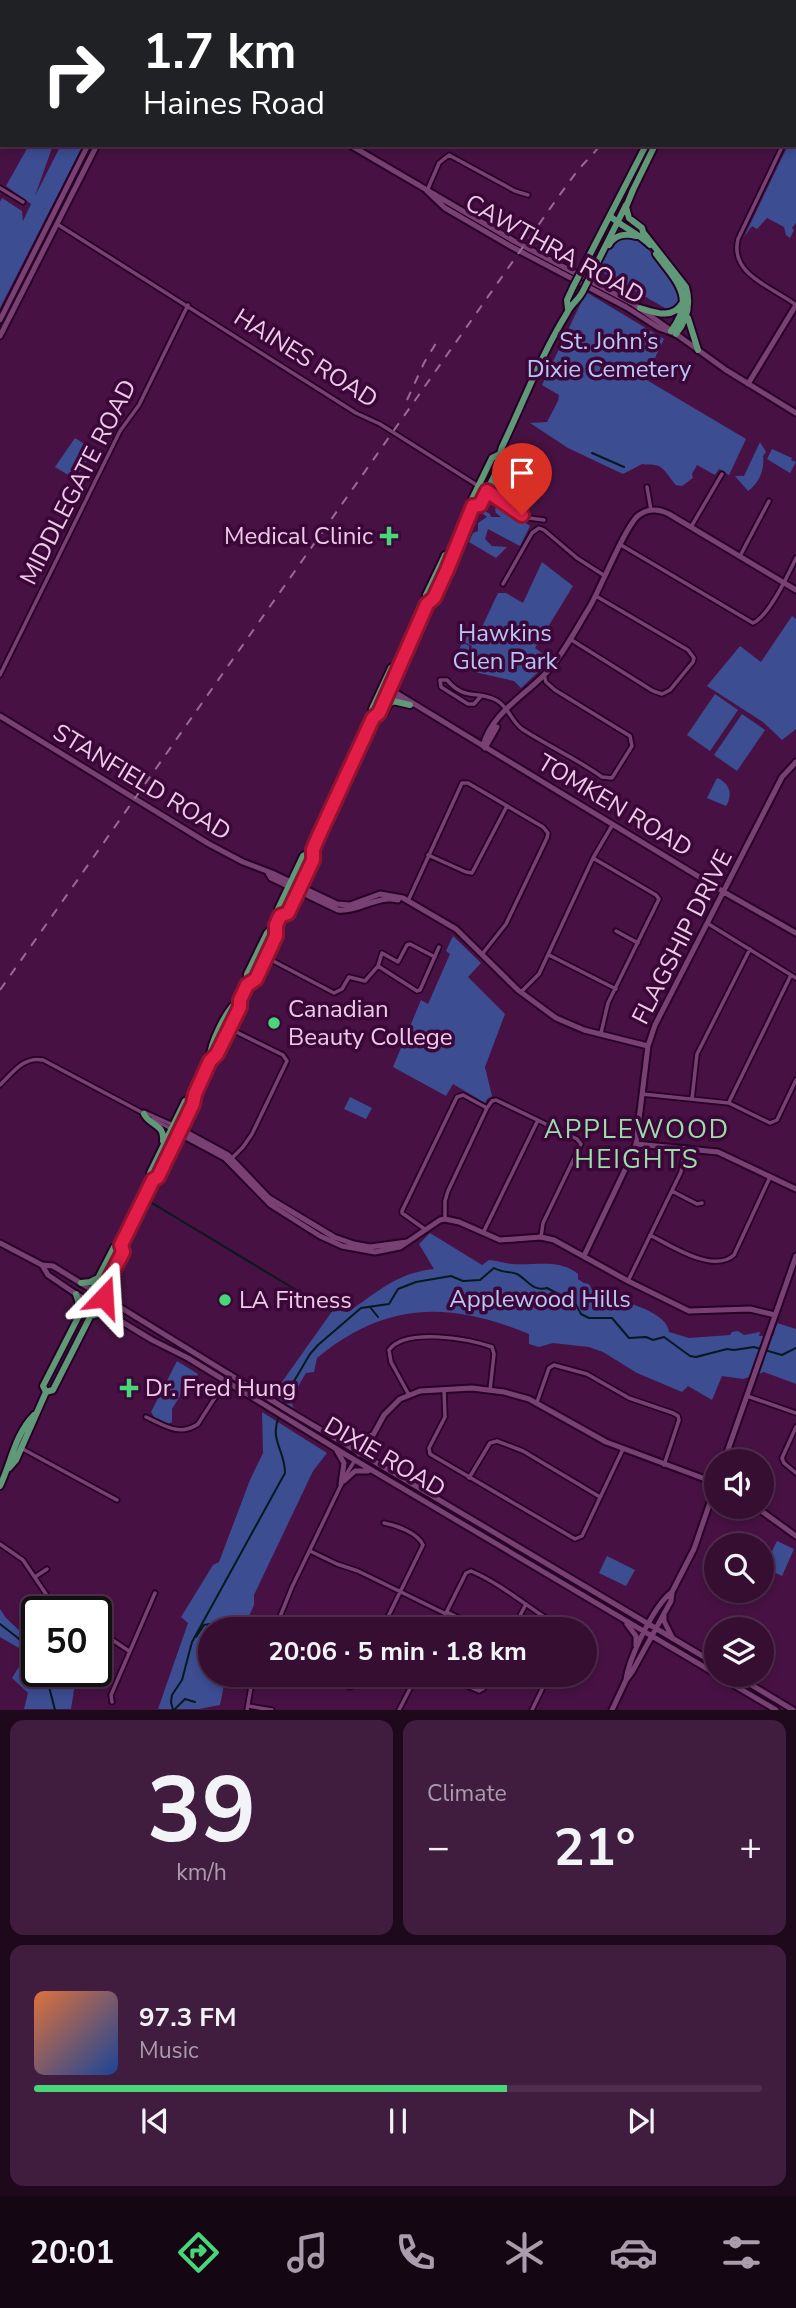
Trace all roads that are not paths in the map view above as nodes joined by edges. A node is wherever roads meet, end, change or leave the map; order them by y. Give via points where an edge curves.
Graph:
1 (87, 147) edge
2 (96, 147) edge
3 (353, 147) edge
4 (645, 147) edge
5 (654, 147) edge
6 (782, 147) edge
7 (0, 188) edge
8 (633, 190) junction
9 (427, 191) junction
10 (528, 195) dead end
11 (23, 202) dead end
12 (610, 216) junction
13 (51, 219) junction
14 (617, 221) junction
15 (57, 224) junction
16 (642, 235) junction
17 (598, 260) junction
18 (683, 300) junction
19 (188, 305) junction
20 (796, 305) edge
21 (640, 307) junction
22 (568, 309) junction
23 (687, 310) junction
24 (0, 320) edge
25 (674, 333) junction
26 (0, 336) edge
27 (698, 350) junction
28 (748, 384) junction
29 (796, 414) edge
30 (500, 454) junction
31 (496, 472) junction
32 (722, 474) dead end
33 (478, 486) junction
34 (648, 487) dead end
35 (487, 491) junction
36 (769, 501) dead end
37 (473, 506) junction
38 (514, 508) junction
39 (651, 510) junction
40 (544, 520) dead end
41 (691, 527) junction
42 (621, 545) junction
43 (740, 556) junction
44 (796, 558) edge
45 (605, 576) junction
46 (503, 584) dead end
47 (785, 584) junction
48 (796, 590) edge
49 (596, 596) junction
50 (570, 639) junction
51 (399, 664) junction
52 (0, 675) edge
53 (544, 676) junction
54 (382, 687) junction
55 (389, 691) junction
56 (481, 696) junction
57 (413, 706) junction
58 (506, 710) junction
59 (0, 716) edge
60 (376, 716) junction
61 (484, 747) junction
62 (796, 762) edge
63 (507, 806) junction
64 (613, 824) junction
65 (313, 849) junction
66 (428, 855) junction
67 (593, 858) junction
68 (290, 884) junction
69 (299, 889) junction
70 (724, 892) junction
71 (408, 901) junction
72 (280, 916) junction
73 (708, 923) junction
74 (276, 925) junction
75 (616, 931) dead end
76 (796, 933) edge
77 (638, 943) junction
78 (439, 947) dead end
79 (750, 949) junction
80 (257, 953) junction
81 (483, 953) junction
82 (548, 955) junction
83 (435, 957) junction
84 (266, 958) junction
85 (378, 966) junction
86 (791, 975) junction
87 (796, 978) edge
88 (247, 985) junction
89 (616, 989) junction
90 (521, 992) junction
91 (240, 1000) junction
92 (222, 1025) junction
93 (229, 1029) junction
94 (601, 1034) junction
95 (648, 1046) junction
96 (210, 1061) junction
97 (796, 1080) edge
98 (0, 1085) edge
99 (642, 1094) junction
100 (193, 1098) junction
101 (692, 1099) junction
102 (729, 1103) junction
103 (487, 1108) junction
104 (142, 1113) junction
105 (538, 1121) junction
106 (172, 1127) junction
107 (180, 1132) junction
108 (636, 1144) junction
109 (685, 1148) junction
110 (161, 1152) junction
111 (230, 1160) junction
112 (770, 1177) junction
113 (153, 1180) junction
114 (796, 1189) edge
115 (672, 1191) junction
116 (702, 1203) dead end
117 (445, 1219) junction
118 (426, 1230) junction
119 (483, 1233) junction
120 (650, 1235) junction
121 (0, 1236) edge
122 (541, 1237) junction
123 (1, 1243) edge
124 (121, 1245) junction
125 (584, 1256) junction
126 (796, 1256) edge
127 (42, 1265) junction
128 (795, 1265) edge
129 (99, 1276) junction
130 (108, 1281) junction
131 (628, 1281) junction
132 (81, 1283) junction
133 (92, 1290) junction
134 (76, 1294) junction
135 (101, 1295) junction
136 (87, 1301) junction
137 (116, 1304) junction
138 (96, 1306) junction
139 (81, 1312) junction
140 (106, 1312) junction
141 (775, 1315) junction
142 (90, 1316) junction
143 (230, 1374) junction
144 (225, 1381) junction
145 (444, 1389) junction
146 (491, 1390) junction
147 (46, 1392) junction
148 (409, 1395) junction
149 (747, 1396) junction
150 (537, 1402) junction
151 (796, 1413) edge
152 (146, 1417) dead end
153 (796, 1427) edge
154 (18, 1447) junction
155 (334, 1448) junction
156 (623, 1449) junction
157 (728, 1449) edge
158 (360, 1453) junction
159 (355, 1460) junction
160 (664, 1465) junction
161 (376, 1472) junction
162 (796, 1473) edge
163 (469, 1478) junction
164 (704, 1480) edge
165 (341, 1483) junction
166 (0, 1486) edge
167 (600, 1497) junction
168 (117, 1500) dead end
169 (704, 1519) edge
170 (773, 1519) edge
171 (384, 1523) dead end
172 (796, 1536) edge
173 (0, 1544) edge
174 (310, 1551) junction
175 (47, 1569) dead end
176 (35, 1577) junction
177 (400, 1592) junction
178 (672, 1592) junction
179 (155, 1593) dead end
180 (47, 1596) edge
181 (526, 1605) junction
182 (664, 1614) junction
183 (445, 1615) junction
184 (280, 1617) edge
185 (388, 1617) edge
186 (520, 1617) edge
187 (545, 1617) edge
188 (623, 1619) junction
189 (646, 1629) junction
190 (653, 1633) junction
191 (112, 1640) edge
192 (675, 1641) junction
193 (636, 1648) junction
194 (129, 1651) junction
195 (704, 1657) edge
196 (704, 1666) edge
197 (626, 1680) junction
198 (251, 1687) edge
199 (410, 1687) edge
200 (543, 1687) edge
201 (738, 1687) edge
202 (755, 1687) edge
203 (111, 1702) dead end
204 (247, 1708) edge
205 (272, 1710) edge
206 (399, 1710) edge
207 (532, 1710) edge
208 (612, 1710) edge
209 (776, 1710) edge
210 (793, 1710) edge

1 - 13 street
2 - 15 street
3 - 9 street, CAWTHRA ROAD
4 - 12 main road
5 - 8 main road
6 - 20 street via 736,250 744,270
7 - 11 street
8 - 14 main road
8 - 16 main road via 626,213 642,228
9 - 10 street via 439,163 449,155
9 - 21 street, CAWTHRA ROAD
9 - 25 street, CAWTHRA ROAD via 445,208 512,247
12 - 14 main road
12 - 22 main road, bridge via 567,300
13 - 15 street, HAINES ROAD
13 - 24 street
14 - 16 main road
14 - 17 main road
15 - 19 street, HAINES ROAD
15 - 26 street
16 - 17 main road via 617,237
16 - 18 main road via 677,282
16 - 23 main road via 683,281
17 - 22 main road, bridge via 577,303
18 - 21 main road via 676,311 663,315
18 - 25 main road
19 - 33 street, HAINES ROAD
19 - 52 street, MIDDLEGATE ROAD via 139,405 120,431
20 - 28 street
21 - 25 street, CAWTHRA ROAD
22 - 30 main road
23 - 25 main road via 684,323
23 - 27 main road
25 - 27 street, CAWTHRA ROAD
27 - 28 street, CAWTHRA ROAD
28 - 29 street, CAWTHRA ROAD
30 - 31 main road
30 - 33 main road via 492,458
31 - 35 main road
31 - 38 main road via 495,491
32 - 41 street
33 - 35 street, HAINES ROAD
33 - 37 main road
34 - 39 street
35 - 37 main road via 480,505
35 - 38 street, HAINES ROAD
36 - 43 street
37 - 51 main road via 453,552 445,555 426,595 427,604
38 - 40 street, HAINES ROAD via 529,518
39 - 41 street via 665,512
39 - 42 street via 635,518
41 - 43 street
42 - 45 street
42 - 47 street via 753,623
43 - 47 street
44 - 47 street
45 - 46 street via 539,528
45 - 49 street
47 - 48 street
49 - 50 street
49 - 50 street via 688,650 693,662 662,694
50 - 53 street
51 - 54 main road via 391,668
51 - 55 main road
53 - 58 street
53 - 58 street via 555,690 630,736 632,746 612,778 602,777 522,728
54 - 55 street, TOMKEN ROAD
54 - 60 main road via 372,709
55 - 57 street, TOMKEN ROAD
55 - 60 main road
56 - 56 street via 461,692 440,680 441,687 468,704
56 - 58 street via 500,702
57 - 60 main road via 393,701
57 - 61 street, TOMKEN ROAD
58 - 61 street
59 - 68 street, STANFIELD ROAD via 204,841
60 - 65 main road
61 - 64 street, TOMKEN ROAD
62 - 70 street, FLAGSHIP DRIVE via 782,777
63 - 66 street via 472,873
63 - 66 street via 468,783 461,784
63 - 81 street via 548,833 506,924
64 - 67 street
64 - 70 street, TOMKEN ROAD
65 - 68 main road via 303,856
65 - 69 main road via 313,860
66 - 71 street
67 - 77 street via 659,897
67 - 82 street
68 - 69 street, STANFIELD ROAD
68 - 72 main road via 278,909
69 - 71 street, STANFIELD ROAD via 343,911 386,898
69 - 72 main road via 288,913
70 - 73 street, FLAGSHIP DRIVE
70 - 76 street, TOMKEN ROAD
71 - 81 street via 448,922
72 - 74 main road
73 - 79 street
73 - 95 street, FLAGSHIP DRIVE
74 - 80 main road
74 - 84 main road
75 - 77 street
77 - 89 street
78 - 83 street
79 - 86 street
79 - 101 street via 697,1054
80 - 84 street
80 - 88 main road
81 - 90 street
82 - 89 street
82 - 90 street via 538,976
83 - 85 street via 408,944 400,961 382,953
83 - 85 street via 417,991
84 - 85 street via 334,993 349,977 365,982
84 - 88 main road via 256,979
86 - 87 street
86 - 102 street
88 - 91 main road
89 - 94 street
90 - 94 street via 556,1018
91 - 92 main road via 232,1004
91 - 93 main road
92 - 93 street
92 - 96 main road via 209,1052
93 - 96 main road
93 - 111 street via 286,1060 252,1134
94 - 95 street
95 - 99 street, FLAGSHIP DRIVE
96 - 100 main road
97 - 102 street via 773,1122
98 - 104 street via 23,1062 43,1060
99 - 101 street
99 - 108 street, FLAGSHIP DRIVE
100 - 106 main road via 185,1101
100 - 107 main road
101 - 102 street
103 - 105 street via 496,1100
103 - 117 street via 448,1192
103 - 118 street via 463,1095 457,1097 402,1211
104 - 106 street
104 - 110 main road via 162,1130
105 - 119 street
105 - 122 street via 581,1144
106 - 107 street
106 - 110 main road
107 - 111 street
107 - 113 main road
108 - 109 street
108 - 125 street, FLAGSHIP DRIVE
109 - 112 street via 718,1152
109 - 115 street
110 - 113 main road via 150,1173
111 - 118 street via 269,1198 334,1237 370,1247 407,1242
112 - 114 street
112 - 120 street via 729,1259 700,1260
113 - 124 main road
115 - 116 street
115 - 120 street
117 - 118 street
117 - 119 street
119 - 122 street via 504,1240
120 - 131 street
121 - 123 street, DIXIE ROAD
122 - 125 street
123 - 127 street, DIXIE ROAD
124 - 129 main road via 114,1247
124 - 130 main road via 123,1252
125 - 131 street
126 - 128 street
127 - 132 street, DIXIE ROAD via 53,1266
127 - 134 street, DIXIE ROAD via 48,1275
128 - 141 street
129 - 132 main road
129 - 133 main road
130 - 135 main road
130 - 137 main road
131 - 141 street via 693,1312 750,1309
132 - 133 street, DIXIE ROAD
133 - 135 street, DIXIE ROAD
133 - 136 main road
134 - 136 street, DIXIE ROAD
134 - 139 main road
135 - 137 street, DIXIE ROAD
135 - 138 main road
136 - 138 street, DIXIE ROAD
136 - 139 main road
137 - 143 street, DIXIE ROAD
138 - 140 street, DIXIE ROAD
138 - 142 main road
139 - 147 main road via 43,1386
140 - 142 main road
140 - 144 street, DIXIE ROAD
141 - 149 street
142 - 147 main road via 53,1390
143 - 144 street
143 - 158 street, DIXIE ROAD
144 - 152 street via 192,1428 174,1430
144 - 155 street, DIXIE ROAD
145 - 146 street
145 - 148 street
145 - 163 street via 445,1417 428,1451
146 - 148 street via 492,1347 436,1337 398,1342 389,1350
146 - 150 street
147 - 154 main road
148 - 158 street via 391,1406
149 - 151 street
149 - 157 street
150 - 156 street
150 - 160 street via 554,1365 587,1374 629,1398 677,1415
153 - 162 street via 782,1458
154 - 166 main road
154 - 168 street
155 - 159 street, DIXIE ROAD
155 - 165 street via 344,1463
156 - 160 street
156 - 167 street
158 - 159 street
158 - 189 street, DIXIE ROAD
159 - 161 street, DIXIE ROAD
159 - 165 street
160 - 164 street
161 - 165 street via 355,1471
161 - 188 street, DIXIE ROAD
163 - 167 street via 495,1440 523,1451
163 - 167 street via 575,1539 582,1536
165 - 174 street
169 - 178 street
170 - 172 street
171 - 177 street via 423,1543
173 - 176 street via 23,1560
174 - 177 street
174 - 184 street
175 - 176 street
176 - 180 street
177 - 183 street
177 - 185 street
178 - 182 street
178 - 189 street via 664,1597
179 - 194 street
181 - 183 street via 470,1571
181 - 186 street
181 - 187 street
182 - 190 street
182 - 192 street via 663,1621
183 - 183 street via 460,1627 464,1625 463,1620
188 - 189 street, DIXIE ROAD
188 - 193 street via 636,1636
189 - 190 street, DIXIE ROAD
189 - 193 street
190 - 192 street, DIXIE ROAD
190 - 196 street, DIXIE ROAD
190 - 197 street
191 - 194 street
192 - 195 street, DIXIE ROAD
193 - 197 street
194 - 203 street
197 - 208 street
198 - 204 street
199 - 206 street
200 - 207 street
201 - 209 street, DIXIE ROAD
202 - 210 street
204 - 205 street

